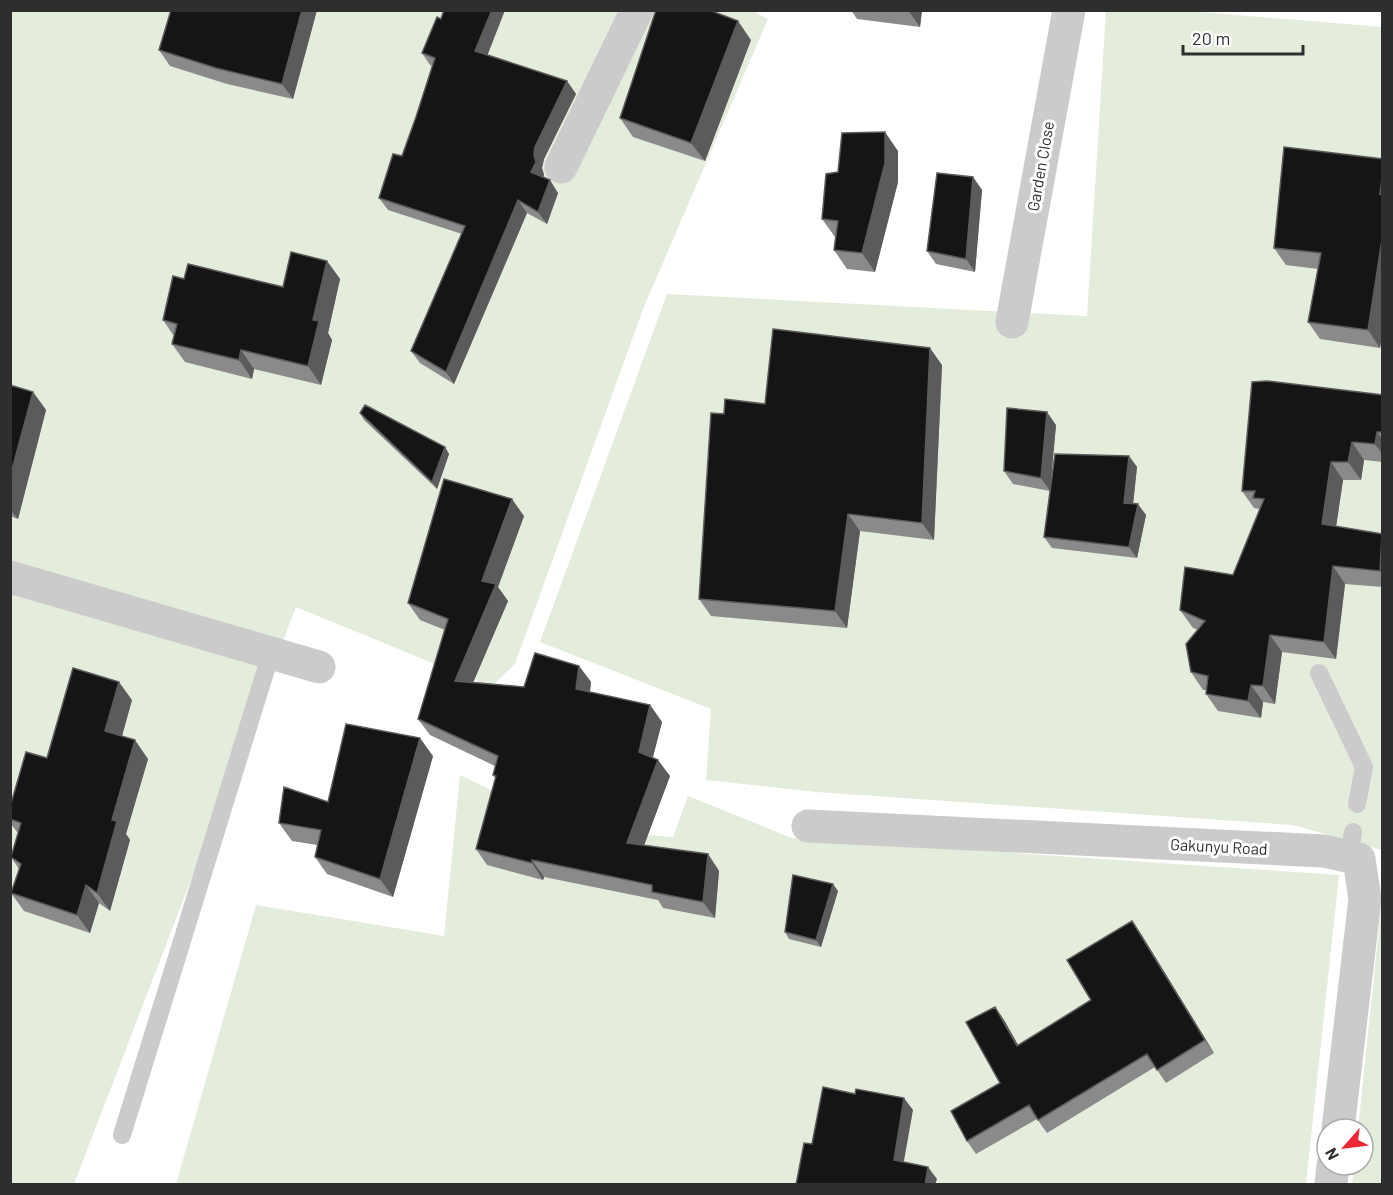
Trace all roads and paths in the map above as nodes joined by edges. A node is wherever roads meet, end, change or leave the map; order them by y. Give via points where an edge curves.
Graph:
1 (637, 10) edge
2 (1069, 10) edge
3 (561, 167) dead end
4 (1012, 322) dead end
5 (10, 577) edge
6 (270, 653) junction
7 (320, 667) dead end
8 (1319, 673) dead end
9 (1356, 804) dead end
10 (808, 826) dead end
11 (1339, 1117) edge
12 (122, 1135) dead end

1 - 3 street
2 - 4 street, Garden Close
5 - 6 street
6 - 7 street
6 - 12 lane
8 - 9 lane via 1364,767
10 - 11 street, Gakunyu Road via 1324,851 1351,844 1359,859 1365,899

